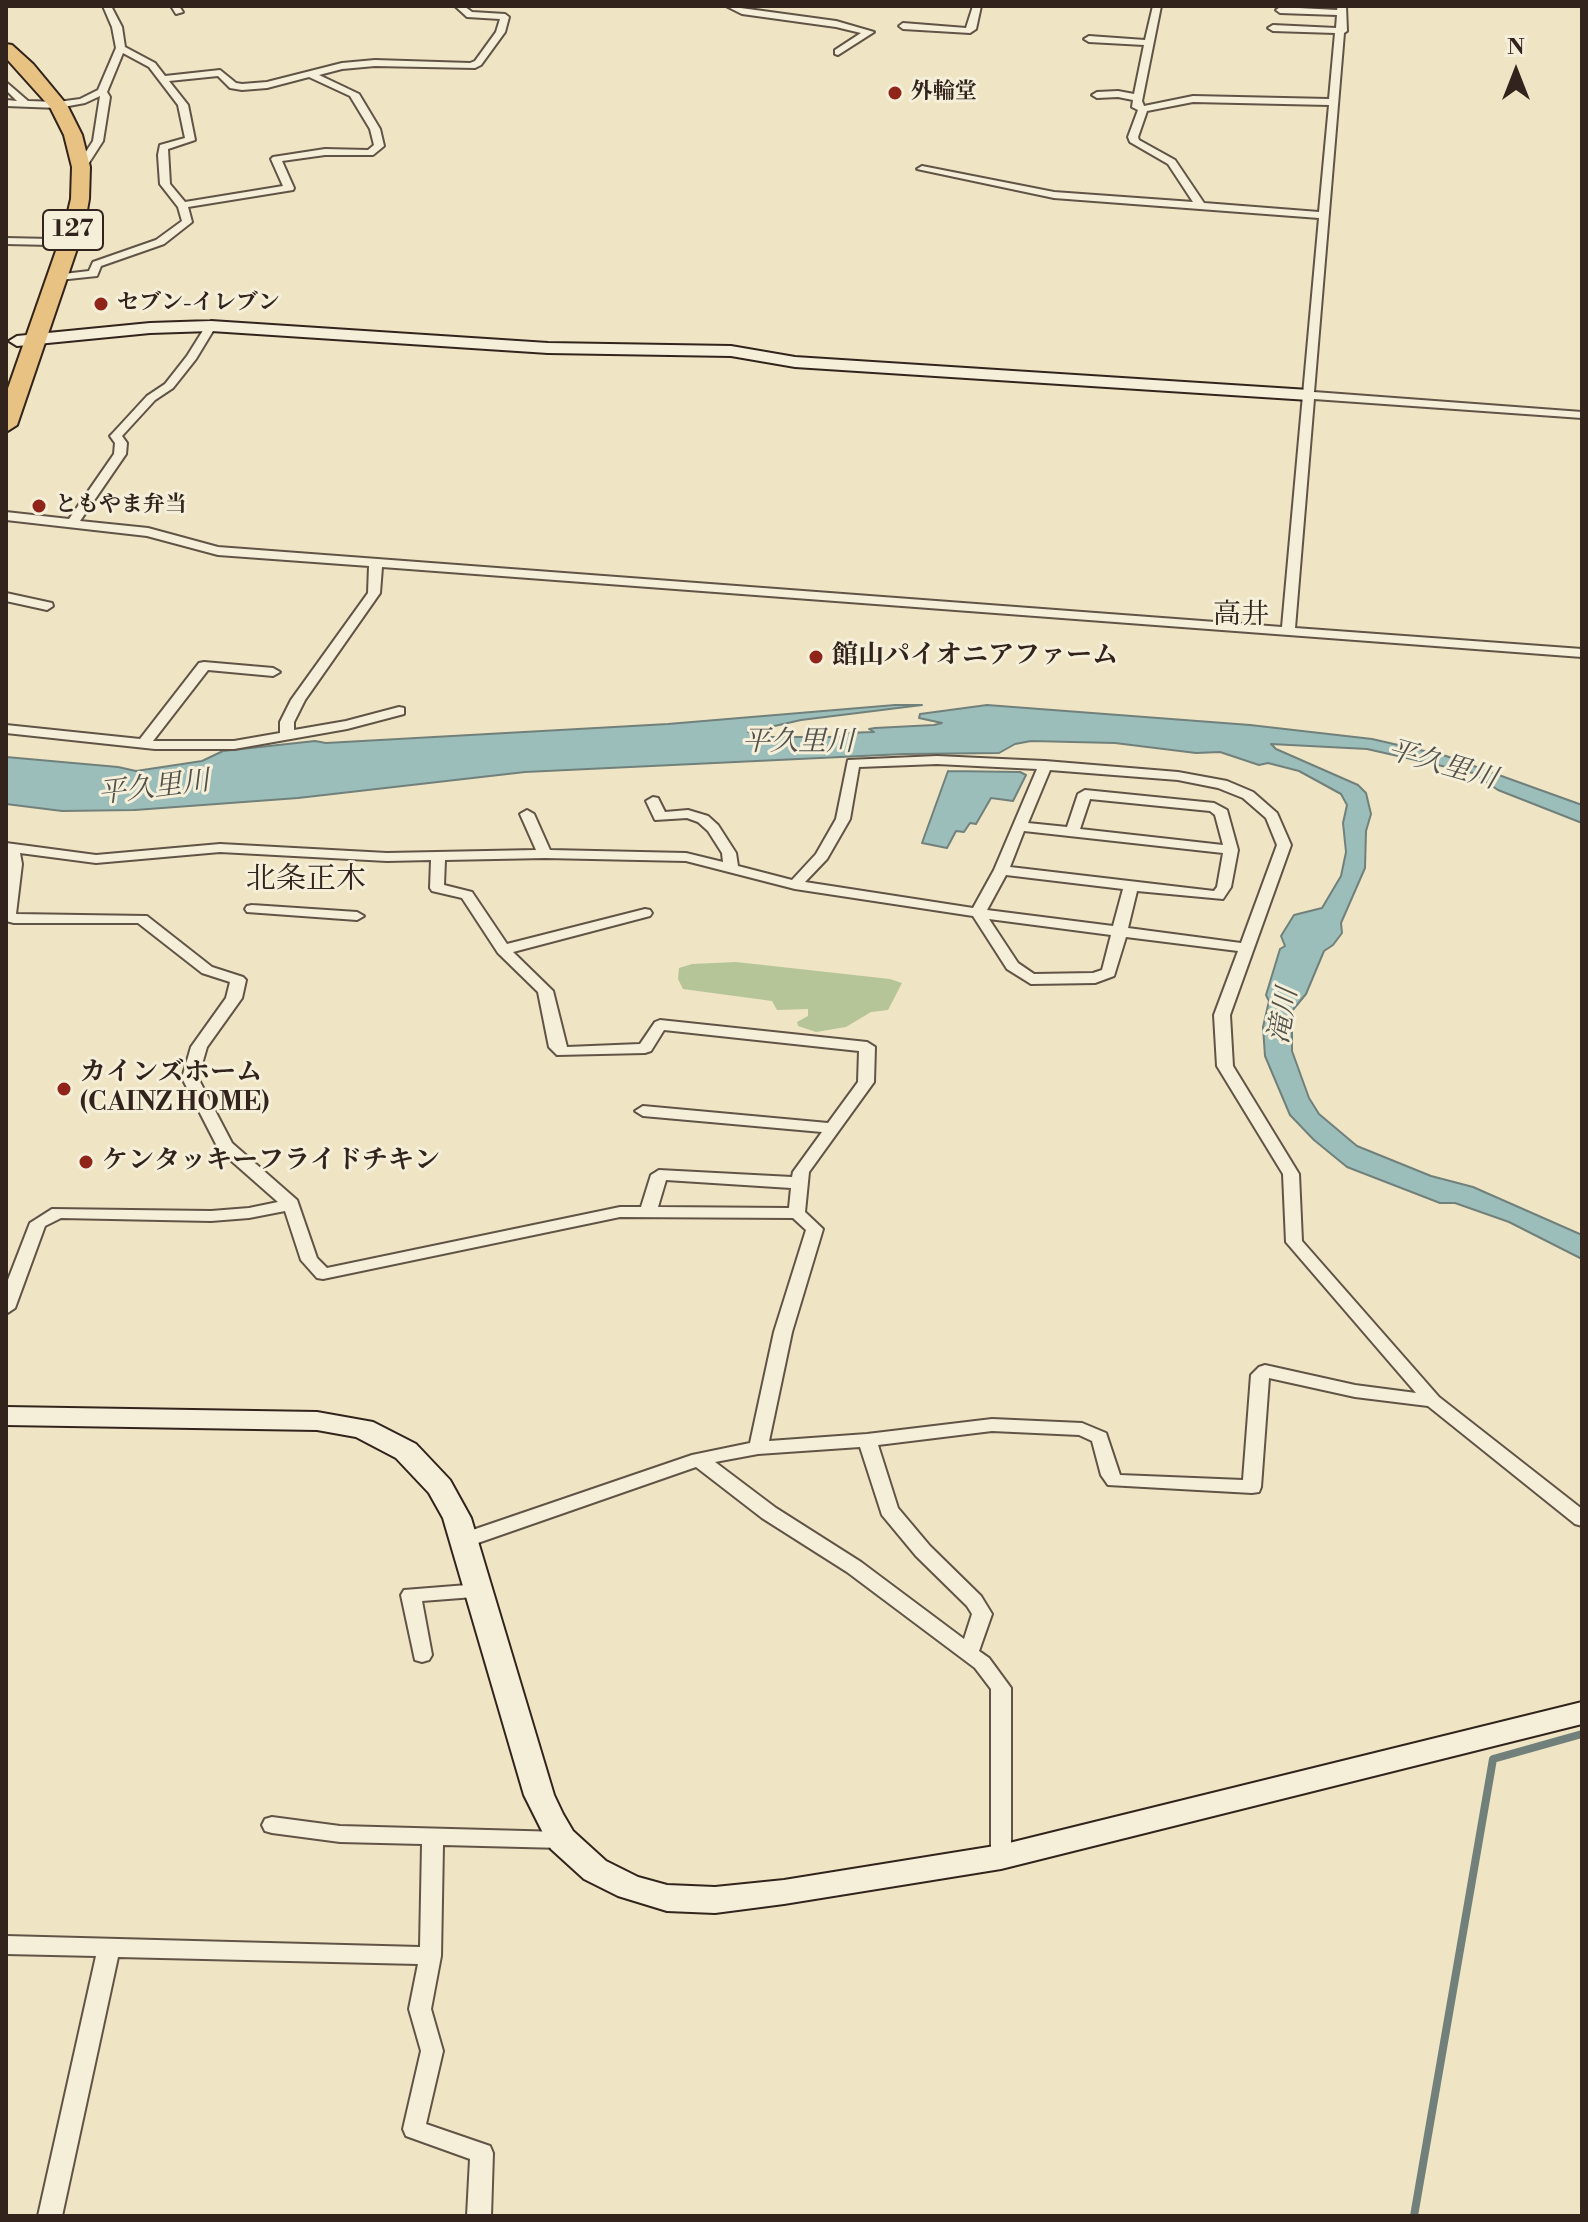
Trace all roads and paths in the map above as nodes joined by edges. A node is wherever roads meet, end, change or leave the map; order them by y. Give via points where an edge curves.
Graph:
1 (107, 6) edge
2 (459, 6) edge
3 (730, 6) edge
4 (977, 6) edge
5 (1157, 6) edge
6 (1280, 10) dead end
7 (1343, 10) edge
8 (903, 26) dead end
9 (1273, 28) dead end
10 (1342, 31) junction
11 (1089, 39) dead end
12 (1149, 43) junction
13 (121, 48) junction
14 (6, 49) edge
15 (838, 52) dead end
16 (6, 68) edge
17 (307, 73) junction
18 (164, 79) junction
19 (6, 85) edge
20 (102, 92) junction
21 (1097, 95) dead end
22 (1333, 102) junction
23 (6, 103) edge
24 (31, 104) junction
25 (1140, 104) junction
26 (58, 105) junction
27 (70, 168) junction
28 (922, 169) dead end
29 (60, 201) dead end
30 (182, 205) junction
31 (1201, 207) junction
32 (1323, 215) junction
33 (6, 241) edge
34 (51, 242) junction
35 (59, 277) junction
36 (211, 326) junction
37 (26, 341) junction
38 (6, 372) edge
39 (1309, 395) junction
40 (1582, 415) edge
41 (6, 425) edge
42 (6, 516) edge
43 (72, 524) junction
44 (376, 561) junction
45 (6, 597) edge
46 (47, 606) dead end
47 (1288, 630) junction
48 (1582, 653) edge
49 (273, 672) dead end
50 (399, 711) dead end
51 (6, 729) edge
52 (287, 735) junction
53 (144, 743) junction
54 (1045, 765) junction
55 (653, 801) dead end
56 (527, 814) dead end
57 (1019, 826) junction
58 (1072, 832) junction
59 (9, 847) edge
60 (1231, 850) junction
61 (545, 854) junction
62 (438, 857) junction
63 (731, 869) junction
64 (1001, 870) junction
65 (795, 885) junction
66 (1131, 886) junction
67 (252, 909) dead end
68 (645, 913) dead end
69 (978, 913) junction
70 (357, 916) dead end
71 (1121, 932) junction
72 (1247, 948) junction
73 (503, 950) junction
74 (643, 1111) dead end
75 (833, 1128) junction
76 (800, 1183) junction
77 (291, 1204) junction
78 (648, 1212) junction
79 (797, 1213) junction
80 (6, 1308) edge
81 (1433, 1401) junction
82 (6, 1416) edge
83 (867, 1440) junction
84 (758, 1448) junction
85 (698, 1459) junction
86 (1582, 1519) edge
87 (465, 1540) junction
88 (480, 1591) junction
89 (969, 1652) junction
90 (422, 1655) dead end
91 (1582, 1713) edge
92 (272, 1825) dead end
93 (433, 1837) junction
94 (562, 1840) junction
95 (1001, 1857) junction
96 (6, 1945) edge
97 (109, 1947) junction
98 (430, 1956) junction
99 (50, 2216) edge
100 (479, 2216) edge

1 - 13 street
2 - 17 street via 470,15 505,17 505,25 472,66 391,62
3 - 15 street via 869,32
4 - 8 street via 967,31
5 - 12 street
6 - 7 street
7 - 10 street
9 - 10 street
10 - 22 street
11 - 12 street
12 - 25 street
13 - 18 street via 152,65
13 - 20 street
14 - 26 highway, 127
16 - 24 highway, 127
17 - 18 street via 242,87 220,73
17 - 30 street via 354,94 379,146 370,153 276,159 289,188
18 - 30 street via 183,105 190,135 190,140 163,147 165,184
19 - 24 street
20 - 26 street
20 - 27 street via 98,141
21 - 25 street via 1118,94
22 - 25 street via 1193,99
22 - 32 street
23 - 24 street
24 - 26 street
24 - 27 highway, 127
25 - 31 street via 1135,142 1172,162
26 - 27 highway, 127 via 73,135
27 - 35 highway, 127 via 80,199
28 - 31 street via 1054,195
29 - 34 highway, 127
30 - 35 street via 187,222 160,242 97,264 93,274
31 - 32 street
32 - 39 street
33 - 34 street
34 - 37 highway, 127
35 - 37 highway, 127
36 - 37 street
36 - 39 street via 548,348 731,351 795,362
36 - 43 street via 169,386 116,436 120,454
37 - 38 highway, 127
37 - 41 highway, 127
39 - 40 street
39 - 47 street
42 - 43 street
43 - 44 street via 148,532 218,551
44 - 47 street
44 - 52 street via 374,593 298,700
45 - 46 street
47 - 48 street
49 - 53 street via 204,666
50 - 52 street
51 - 53 street
52 - 53 street via 234,745
54 - 57 street
54 - 65 street via 853,763 843,819 822,856
54 - 72 street via 1222,784 1248,795 1272,816 1284,845
55 - 63 street via 660,817 688,814 703,819 729,853
56 - 61 street
57 - 58 street
57 - 64 street
58 - 60 street
58 - 60 street via 1085,794 1105,794 1214,807 1222,813
59 - 62 street via 96,859 220,848
59 - 77 street via 15,864 8,916 142,919 207,970 238,980 234,998 199,1047 190,1078 225,1146
60 - 66 street via 1218,896
61 - 62 street
61 - 63 street via 686,857
62 - 73 street via 437,888 467,895
63 - 65 street
64 - 66 street
64 - 69 street
65 - 69 street
66 - 71 street
67 - 70 street
68 - 73 street
69 - 71 street
69 - 71 street via 1012,966 1031,979 1109,973
71 - 72 street
72 - 81 street via 1222,1015 1225,1066 1291,1174 1294,1242
73 - 75 street via 545,991 557,1047 563,1052 645,1048 660,1025 867,1047 866,1082
74 - 75 street
75 - 76 street via 801,1172
76 - 78 street via 659,1175
76 - 79 street
77 - 78 street via 309,1260 323,1274 620,1212
77 - 80 street via 211,1216 58,1213 38,1223
78 - 79 street
79 - 84 street via 815,1229 783,1332
81 - 83 street via 1265,1371 1260,1375 1252,1487 1115,1481 1100,1437 1082,1429 992,1425
81 - 86 street
82 - 87 street via 293,1420 363,1429 396,1444 424,1467 446,1497
83 - 84 street
83 - 89 street via 889,1510 982,1614
84 - 85 street
85 - 87 street
85 - 89 street
87 - 88 street
88 - 90 street via 411,1595
88 - 94 street via 539,1795
89 - 95 street via 1001,1688
91 - 95 street
92 - 93 street
93 - 94 street
93 - 98 street
94 - 95 street via 595,1870 629,1887 667,1898 715,1900
96 - 97 street
97 - 98 street
97 - 99 street
98 - 100 street via 420,2009 432,2051 414,2129 482,2153

